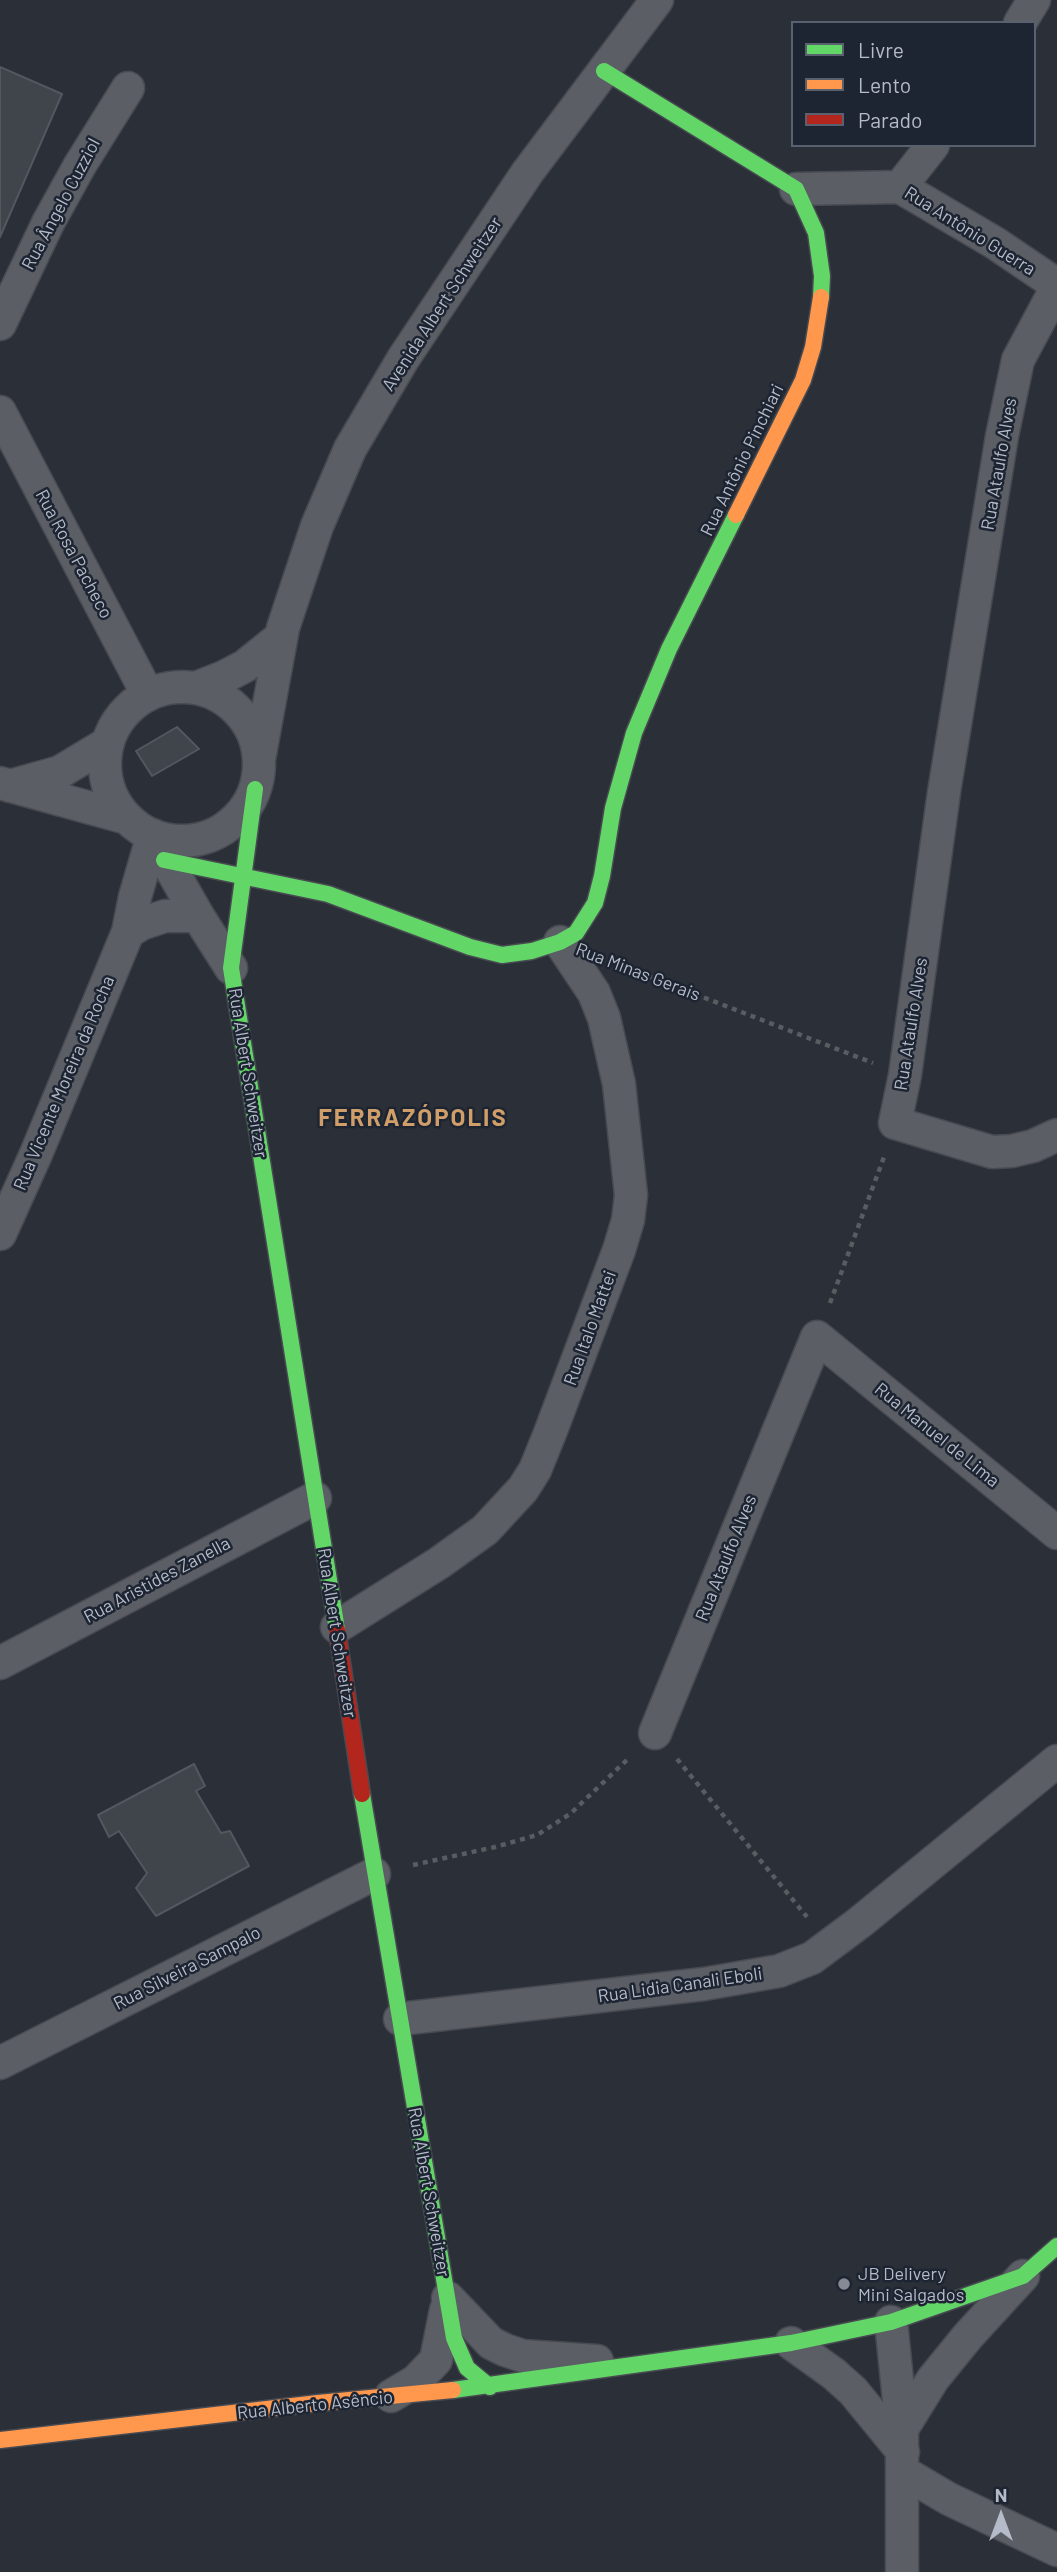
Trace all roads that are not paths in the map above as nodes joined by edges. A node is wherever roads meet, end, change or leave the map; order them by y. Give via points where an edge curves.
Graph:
1 (657, 0) edge
2 (1034, 0) edge
3 (1021, 21) edge
4 (604, 71) junction
5 (128, 88) dead end
6 (931, 147) edge
7 (900, 187) junction
8 (796, 189) junction
9 (1057, 286) edge
10 (0, 324) edge
11 (0, 412) edge
12 (281, 637) junction
13 (196, 688) junction
14 (148, 695) junction
15 (107, 743) junction
16 (257, 774) junction
17 (4, 785) edge
18 (127, 818) junction
19 (158, 848) junction
20 (242, 876) junction
21 (198, 916) junction
22 (128, 932) junction
23 (560, 942) junction
24 (231, 968) junction
25 (1057, 1135) edge
26 (0, 1234) edge
27 (817, 1337) joint
28 (314, 1498) junction
29 (1057, 1533) edge
30 (337, 1627) junction
31 (0, 1663) edge
32 (655, 1733) dead end
33 (1057, 1761) edge
34 (374, 1874) junction
35 (400, 2019) junction
36 (0, 2063) edge
37 (1057, 2246) edge
38 (1023, 2276) junction
39 (447, 2298) junction
40 (891, 2322) junction
41 (790, 2343) junction
42 (629, 2366) junction
43 (491, 2387) junction
44 (391, 2396) junction
45 (0, 2440) edge
46 (902, 2451) junction
47 (1057, 2550) edge
48 (902, 2572) edge

1 - 4 street, Avenida Albert Schweitzer
2 - 3 street
4 - 8 street
4 - 12 street, Avenida Albert Schweitzer via 527,173 403,359 350,449 313,538
5 - 10 street, Rua Ângelo Cuzziol via 61,200
6 - 7 street
7 - 8 street, Rua Antônio Guerra
7 - 9 street, Rua Antônio Guerra via 975,230
8 - 23 street, Rua Antônio Pinchiari via 816,233 822,276 821,308 810,358 789,412 669,649 634,733 613,808 595,904 576,933
9 - 25 street, Rua Ataulfo Alves via 1018,360 1002,436 895,1123 992,1152 1033,1146
11 - 14 street, Rua Rosa Pacheco
12 - 13 street via 245,666
12 - 16 street, Avenida Albert Schweitzer
13 - 14 street
13 - 16 street via 217,695 248,724 257,744
14 - 15 street via 122,715
15 - 17 street via 60,772
15 - 18 street via 105,775 116,805
16 - 19 street via 248,805 222,830 188,841 170,840
16 - 20 street, Rua Albert Schweitzer
17 - 18 street
18 - 19 street
19 - 20 street, Rua Minas Gerais
19 - 21 street, Rua Albert Schweitzer
19 - 22 street, Rua Vicente Moreira da Rocha via 135,897
20 - 23 street, Rua Minas Gerais via 328,894 502,955
20 - 24 street, Rua Albert Schweitzer
21 - 22 street via 165,916
21 - 24 street, Rua Albert Schweitzer
22 - 26 street, Rua Vicente Moreira da Rocha
23 - 30 street, Rua Italo Mattei via 594,993 619,1084 631,1195 619,1250 555,1421 523,1489 485,1530
24 - 28 street, Rua Albert Schweitzer
27 - 29 street, Rua Manuel de Lima
27 - 32 street, Rua Ataulfo Alves
28 - 30 street, Rua Albert Schweitzer
28 - 31 street, Rua Aristides Zanella
30 - 34 street, Rua Albert Schweitzer
33 - 35 street, Rua Lidia Canali Eboli via 830,1945 779,1971
34 - 35 street, Rua Albert Schweitzer
34 - 36 street, Rua Silveira Sampalo
35 - 39 street, Rua Albert Schweitzer
37 - 38 street
38 - 40 street, Rua Alberto Asêncio
38 - 46 street via 933,2379
39 - 42 street, Rua Alberto Asêncio via 491,2343 505,2350 523,2356
39 - 43 street, Rua Albert Schweitzer via 461,2357
39 - 44 street, Rua Albert Schweitzer via 436,2360 423,2376
40 - 41 street, Rua Alberto Asêncio
40 - 46 street
41 - 42 street, Rua Alberto Asêncio
41 - 46 street via 853,2391
42 - 43 street, Rua Alberto Asêncio
43 - 44 street, Rua Alberto Asêncio
44 - 45 street, Rua Alberto Asêncio
46 - 47 street via 949,2499
46 - 48 street

